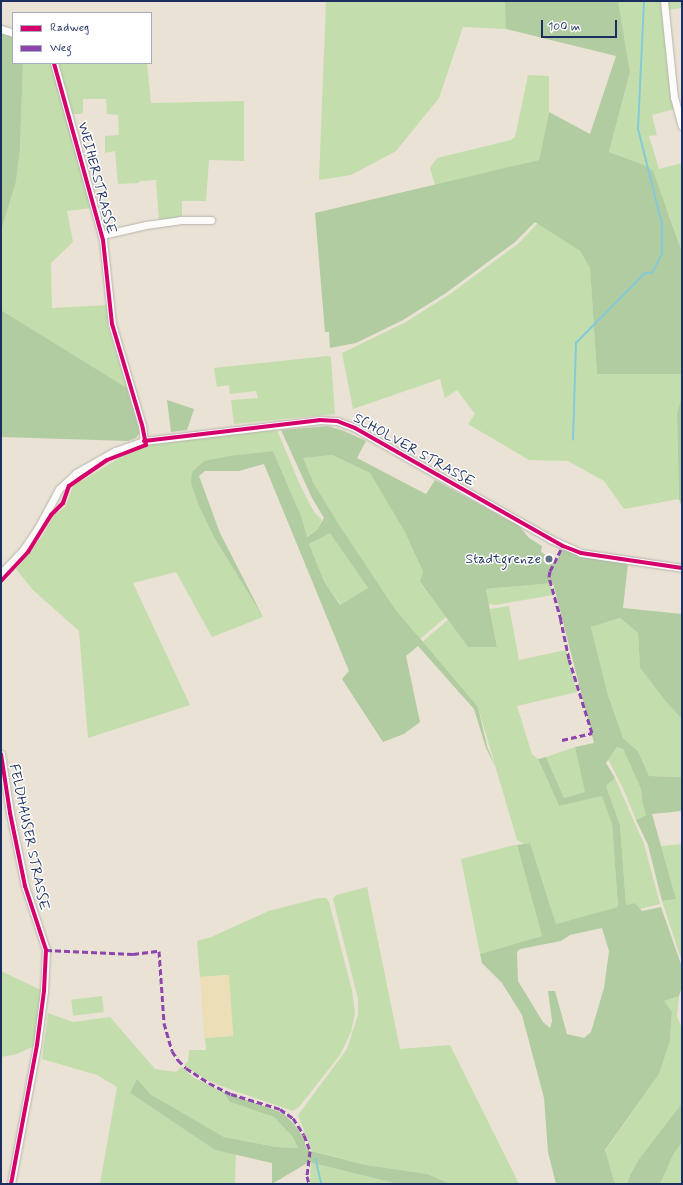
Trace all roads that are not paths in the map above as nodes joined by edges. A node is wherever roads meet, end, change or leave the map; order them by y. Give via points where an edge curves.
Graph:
1 (664, 1) edge
2 (1, 28) edge
3 (12, 33) edge
4 (54, 64) edge
5 (682, 126) edge
6 (211, 220) dead end
7 (102, 235) junction
8 (144, 441) junction
9 (682, 568) edge
10 (1, 573) edge
11 (1, 754) edge
12 (11, 1184) edge

1 - 5 street via 674,97
2 - 3 street
4 - 7 street, WEIHERSTRASSE
6 - 7 street, WEIHERSTRASSE via 146,224
7 - 8 street, WEIHERSTRASSE via 112,324 142,425
8 - 9 street, SCHOLVER STRASSE via 319,420 337,421 355,428 563,546 581,553
8 - 10 street, SCHOLVER STRASSE via 128,445 95,461 59,489 23,550
11 - 12 street, FELDHAUSER STRASSE via 25,886 46,950 38,1038

